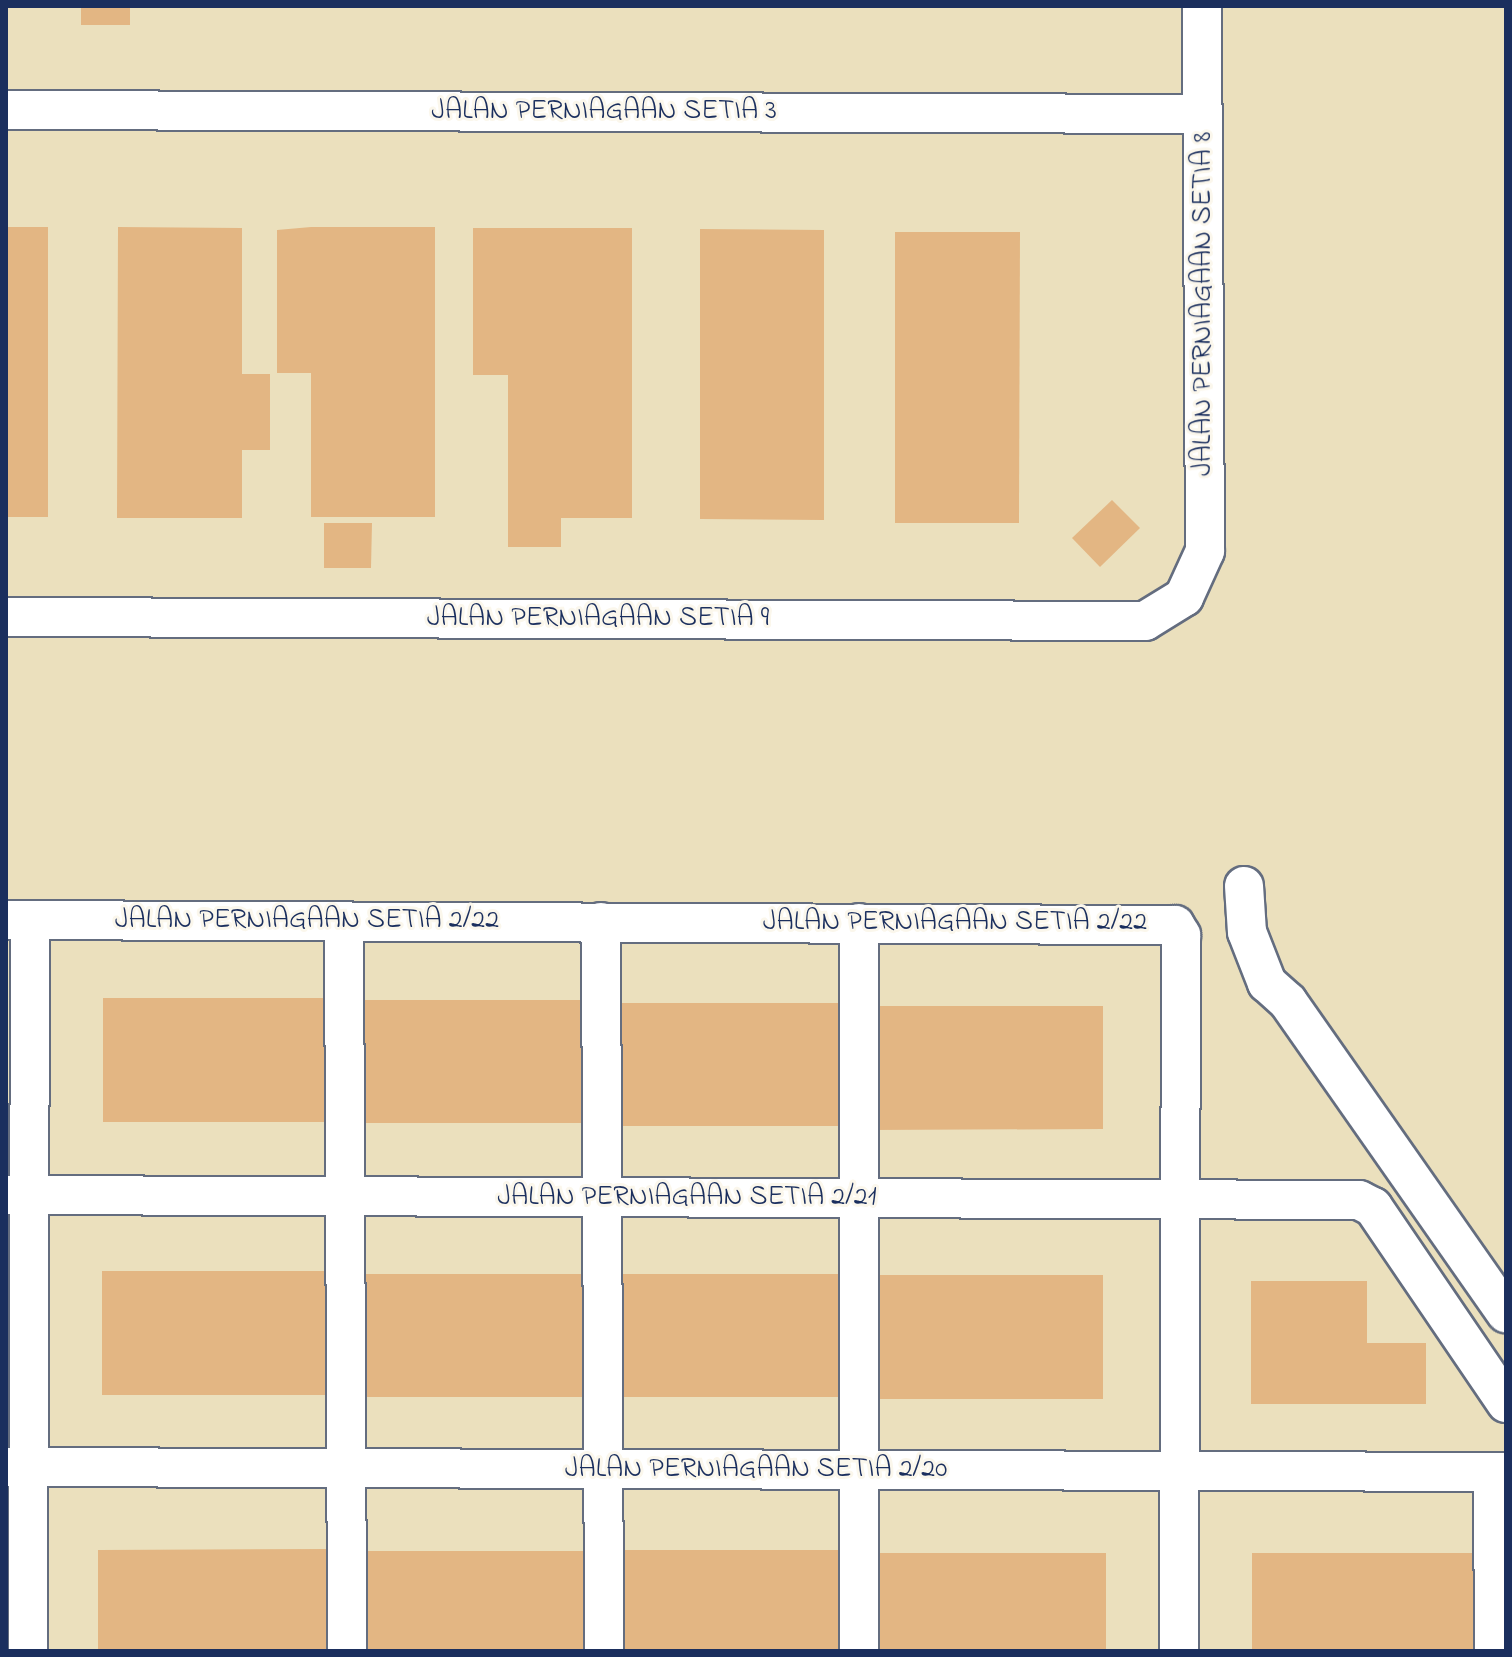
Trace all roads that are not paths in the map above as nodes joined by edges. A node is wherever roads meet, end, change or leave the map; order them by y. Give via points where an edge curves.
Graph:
1 (1202, 6) edge
2 (6, 110) edge
3 (1202, 114) junction
4 (1184, 597) joint
5 (6, 617) edge
6 (1244, 886) dead end
7 (18, 920) edge
8 (344, 921) junction
9 (601, 922) junction
10 (859, 923) junction
11 (18, 1196) edge
12 (345, 1197) junction
13 (602, 1197) junction
14 (859, 1198) junction
15 (1181, 1199) junction
16 (1506, 1313) edge
17 (1506, 1403) edge
18 (17, 1467) edge
19 (346, 1469) junction
20 (603, 1469) junction
21 (859, 1470) junction
22 (1180, 1472) junction
23 (1500, 1472) edge
24 (28, 1651) edge
25 (347, 1651) edge
26 (604, 1651) edge
27 (859, 1651) edge
28 (1179, 1651) edge
29 (1494, 1651) edge

1 - 3 street, JALAN PERNIAGAAN SETIA 8
2 - 3 street, JALAN PERNIAGAAN SETIA 3
3 - 4 street, JALAN PERNIAGAAN SETIA 8 via 1205,551
4 - 5 street, JALAN PERNIAGAAN SETIA 9 via 1145,621
6 - 16 street via 1247,932 1267,983 1288,1002
7 - 8 street, JALAN PERNIAGAAN SETIA 2/22
7 - 11 street
8 - 9 street, JALAN PERNIAGAAN SETIA 2/22
8 - 12 street
9 - 10 street, JALAN PERNIAGAAN SETIA 2/22
9 - 13 street
10 - 14 street
10 - 15 street, JALAN PERNIAGAAN SETIA 2/22 via 1179,928
11 - 12 street, JALAN PERNIAGAAN SETIA 2/21
11 - 18 street
12 - 13 street, JALAN PERNIAGAAN SETIA 2/21
12 - 19 street
13 - 14 street, JALAN PERNIAGAAN SETIA 2/21
13 - 20 street
14 - 15 street, JALAN PERNIAGAAN SETIA 2/21
14 - 21 street
15 - 17 street, JALAN PERNIAGAAN SETIA 2/21 via 1367,1202
15 - 22 street, JALAN PERNIAGAAN SETIA 2/22
18 - 19 street, JALAN PERNIAGAAN SETIA 2/20
18 - 24 street
19 - 20 street, JALAN PERNIAGAAN SETIA 2/20
19 - 25 street
20 - 21 street, JALAN PERNIAGAAN SETIA 2/20
20 - 26 street
21 - 22 street, JALAN PERNIAGAAN SETIA 2/20
21 - 27 street
22 - 23 street, JALAN PERNIAGAAN SETIA 2/20
22 - 28 street, JALAN PERNIAGAAN SETIA 2/22
23 - 29 street

